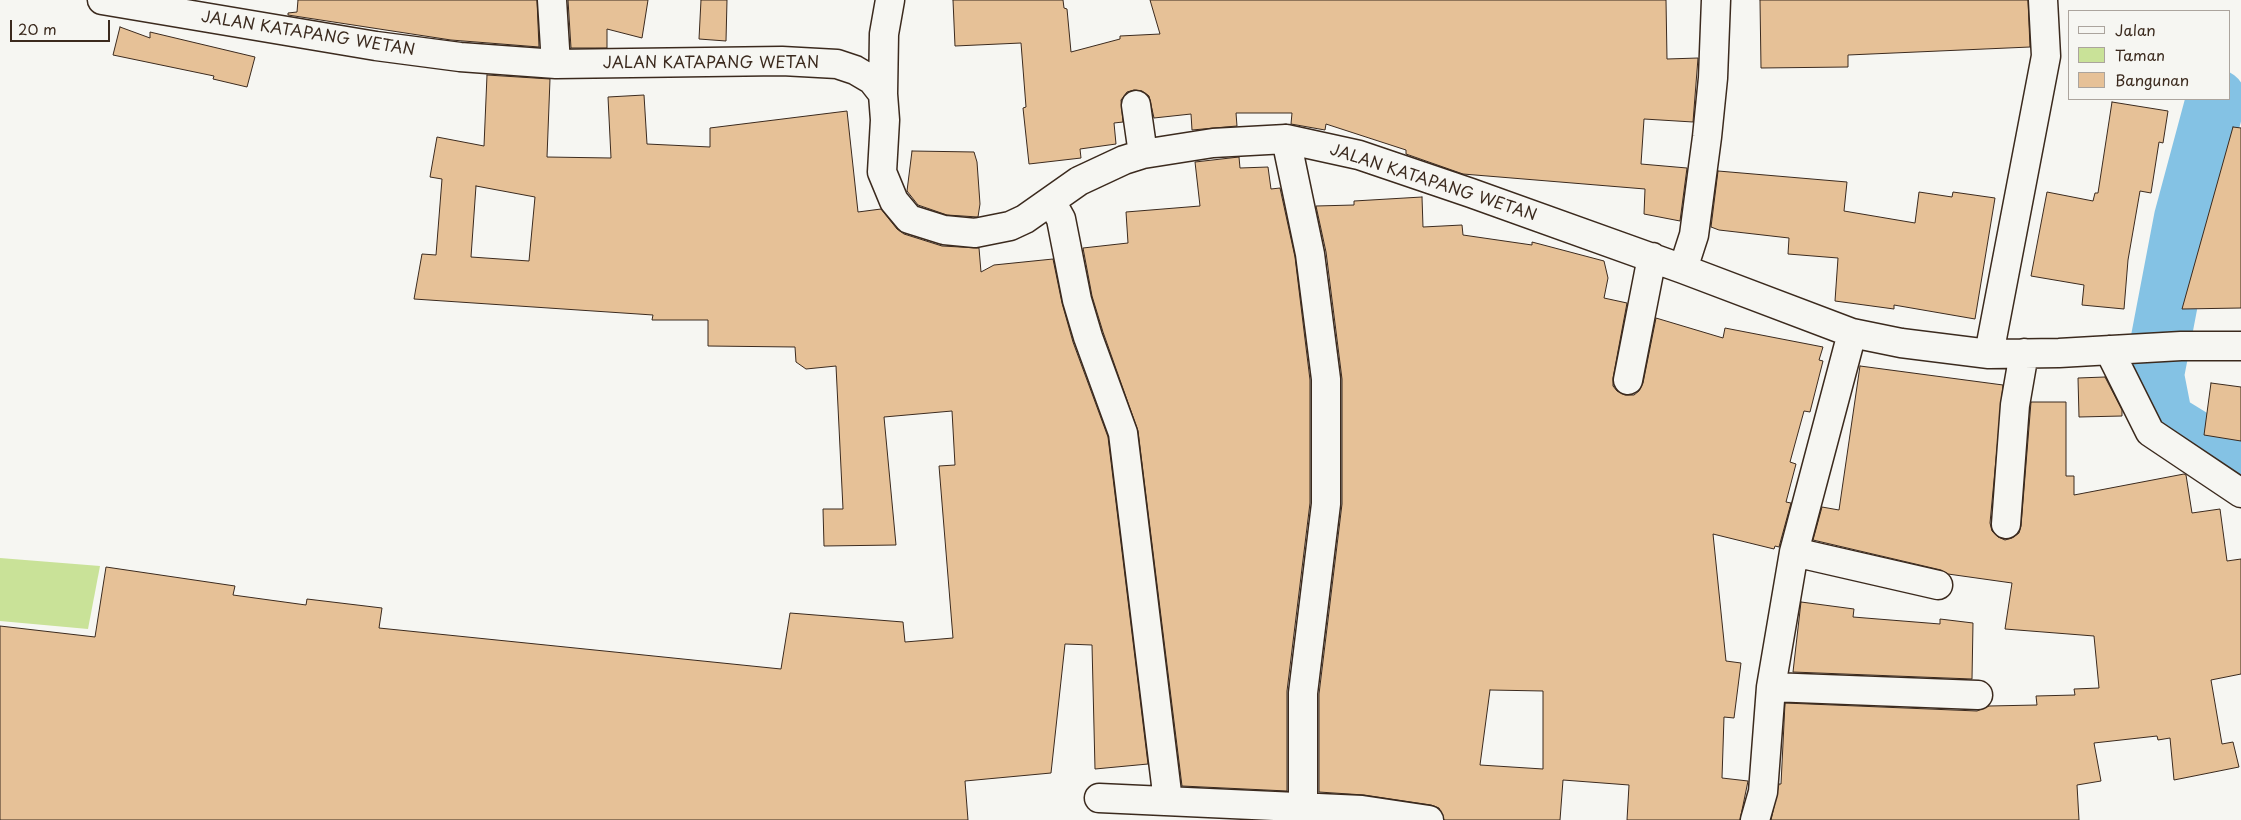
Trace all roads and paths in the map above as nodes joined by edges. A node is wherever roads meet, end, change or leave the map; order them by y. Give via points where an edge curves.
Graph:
1 (102, 0) edge
2 (552, 0) edge
3 (890, 0) edge
4 (1716, 0) edge
5 (2043, 0) edge
6 (556, 64) junction
7 (883, 94) junction
8 (1136, 105) dead end
9 (1286, 139) junction
10 (1143, 154) junction
11 (1051, 201) junction
12 (1652, 257) junction
13 (1683, 268) junction
14 (1852, 333) junction
15 (2241, 346) edge
16 (2118, 350) junction
17 (2024, 353) junction
18 (1989, 354) junction
19 (1628, 380) dead end
20 (2241, 493) edge
21 (2006, 524) dead end
22 (1794, 552) junction
23 (1938, 585) dead end
24 (1771, 687) junction
25 (1978, 695) dead end
26 (1099, 798) dead end
27 (1168, 801) junction
28 (1303, 807) junction
29 (1429, 820) edge
30 (1755, 820) edge

1 - 6 street, JALAN KATAPANG WETAN via 385,47 460,57
2 - 6 street
3 - 7 street via 884,34
4 - 13 street via 1707,137 1694,235
5 - 18 street via 2046,56
6 - 7 street, JALAN KATAPANG WETAN via 837,64 872,80
7 - 11 street, JALAN KATAPANG WETAN via 886,120 882,172 894,201 909,219 944,230 975,233 1018,222
8 - 10 street
9 - 10 street, JALAN KATAPANG WETAN via 1213,143
9 - 12 street, JALAN KATAPANG WETAN via 1359,155
9 - 28 street via 1310,254 1326,380 1326,504 1303,693
10 - 11 street, JALAN KATAPANG WETAN via 1079,181
11 - 27 street via 1061,219 1086,328 1122,433
12 - 13 street, JALAN KATAPANG WETAN
12 - 19 street
13 - 14 street, JALAN KATAPANG WETAN
14 - 18 street, JALAN KATAPANG WETAN via 1937,349
14 - 22 street
15 - 16 street, JALAN KATAPANG WETAN
16 - 17 street, JALAN KATAPANG WETAN
16 - 20 street via 2150,432
17 - 18 street, JALAN KATAPANG WETAN
17 - 21 street via 2015,405
22 - 23 street
22 - 24 street
24 - 25 street
24 - 30 street via 1763,792
26 - 27 street
27 - 28 street
28 - 29 street via 1362,810

